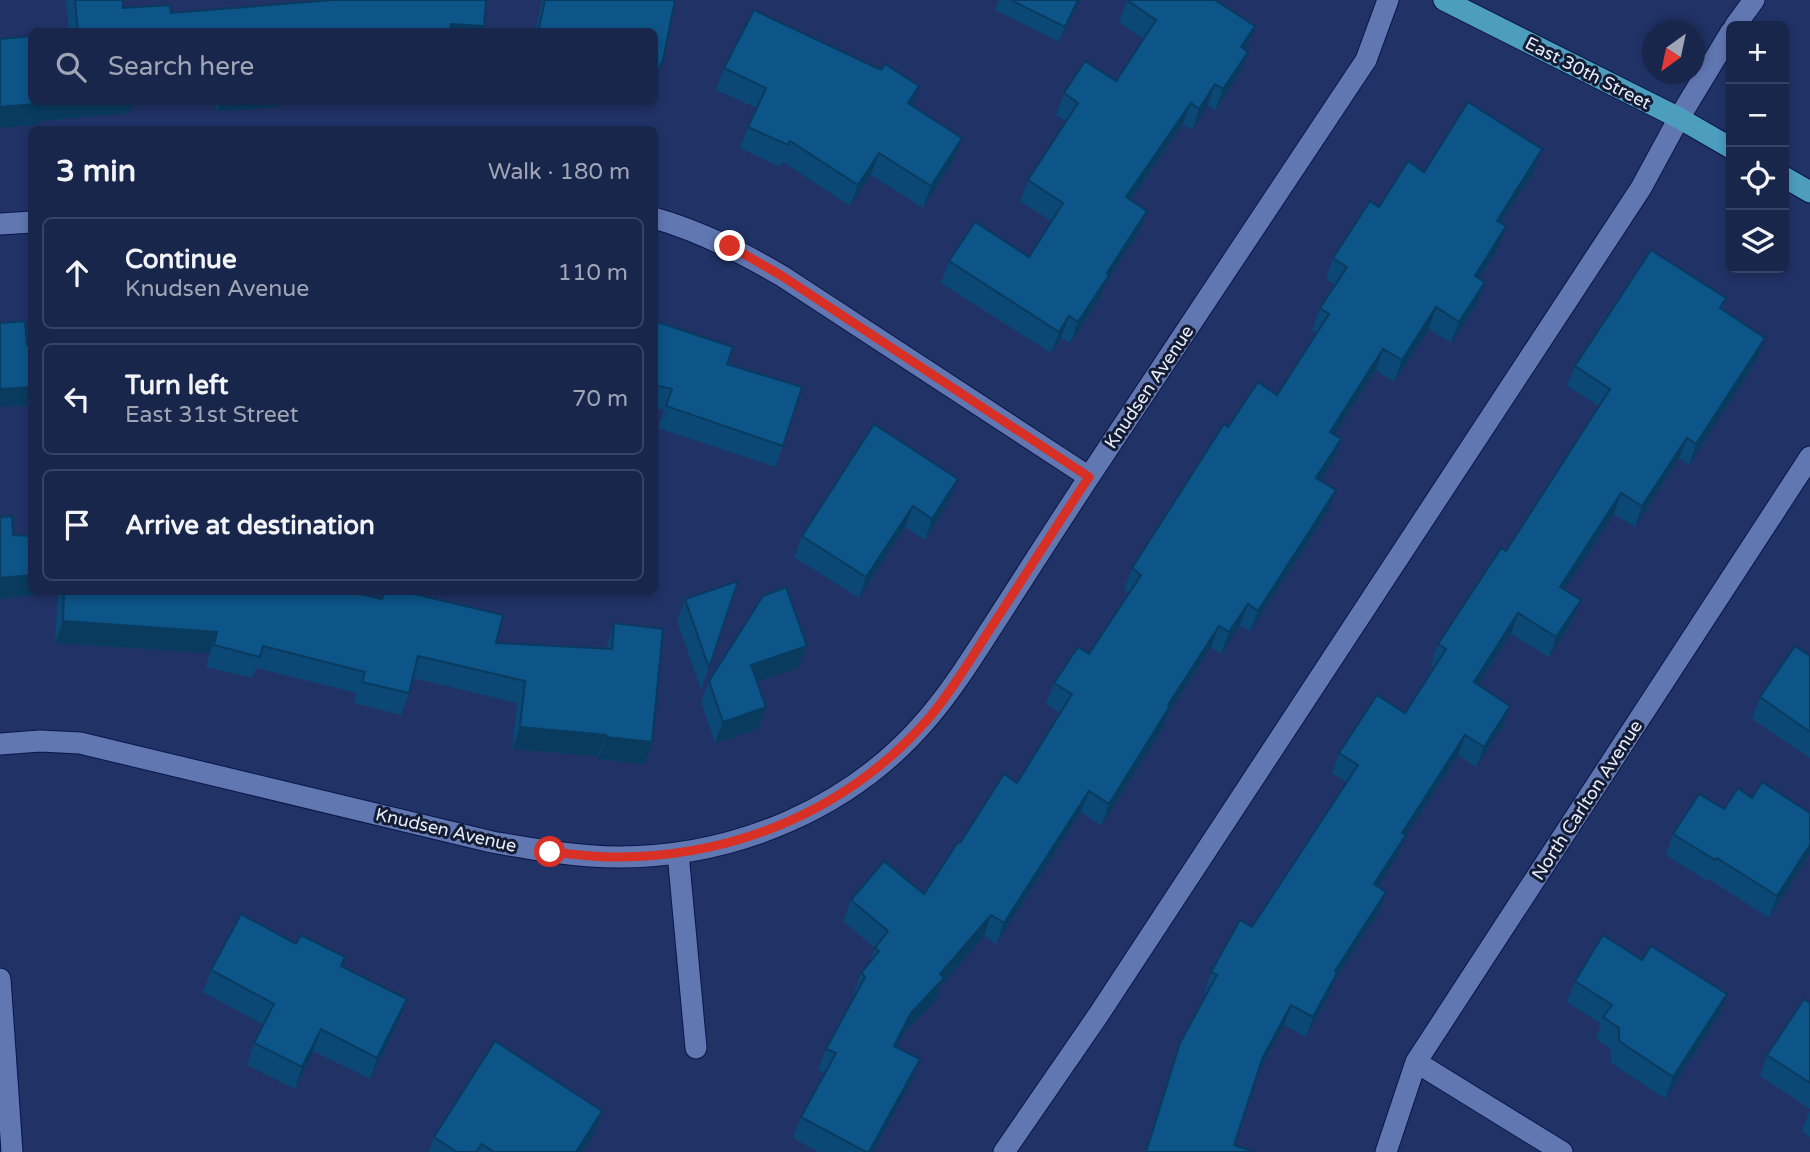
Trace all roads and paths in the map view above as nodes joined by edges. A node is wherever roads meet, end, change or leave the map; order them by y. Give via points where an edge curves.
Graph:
1 (1388, 0) edge
2 (1444, 0) edge
3 (1754, 0) edge
4 (1739, 21) edge
5 (1726, 40) edge
6 (1679, 118) junction
7 (1729, 147) edge
8 (1789, 180) edge
9 (1810, 192) edge
10 (658, 219) edge
11 (28, 222) edge
12 (0, 224) edge
13 (1810, 457) edge
14 (1089, 477) junction
15 (0, 744) edge
16 (678, 853) junction
17 (0, 979) edge
18 (696, 1048) dead end
19 (1416, 1062) junction
20 (12, 1152) edge
21 (1004, 1152) edge
22 (1385, 1152) edge
23 (1562, 1152) edge

1 - 14 street, Knudsen Avenue via 1367,60
2 - 6 main road, East 30th Street
3 - 4 street
5 - 6 street
6 - 7 main road, East 30th Street
6 - 21 street via 1641,188 1107,1003
8 - 9 main road
10 - 14 street via 730,246 782,276
11 - 12 street
13 - 19 street, North Carlton Avenue
14 - 16 street, Knudsen Avenue via 958,678 892,755 824,804 777,828 732,843
15 - 16 street, Knudsen Avenue via 80,743 550,852 618,857
16 - 18 street
17 - 20 street
19 - 22 street, North Carlton Avenue
19 - 23 street

